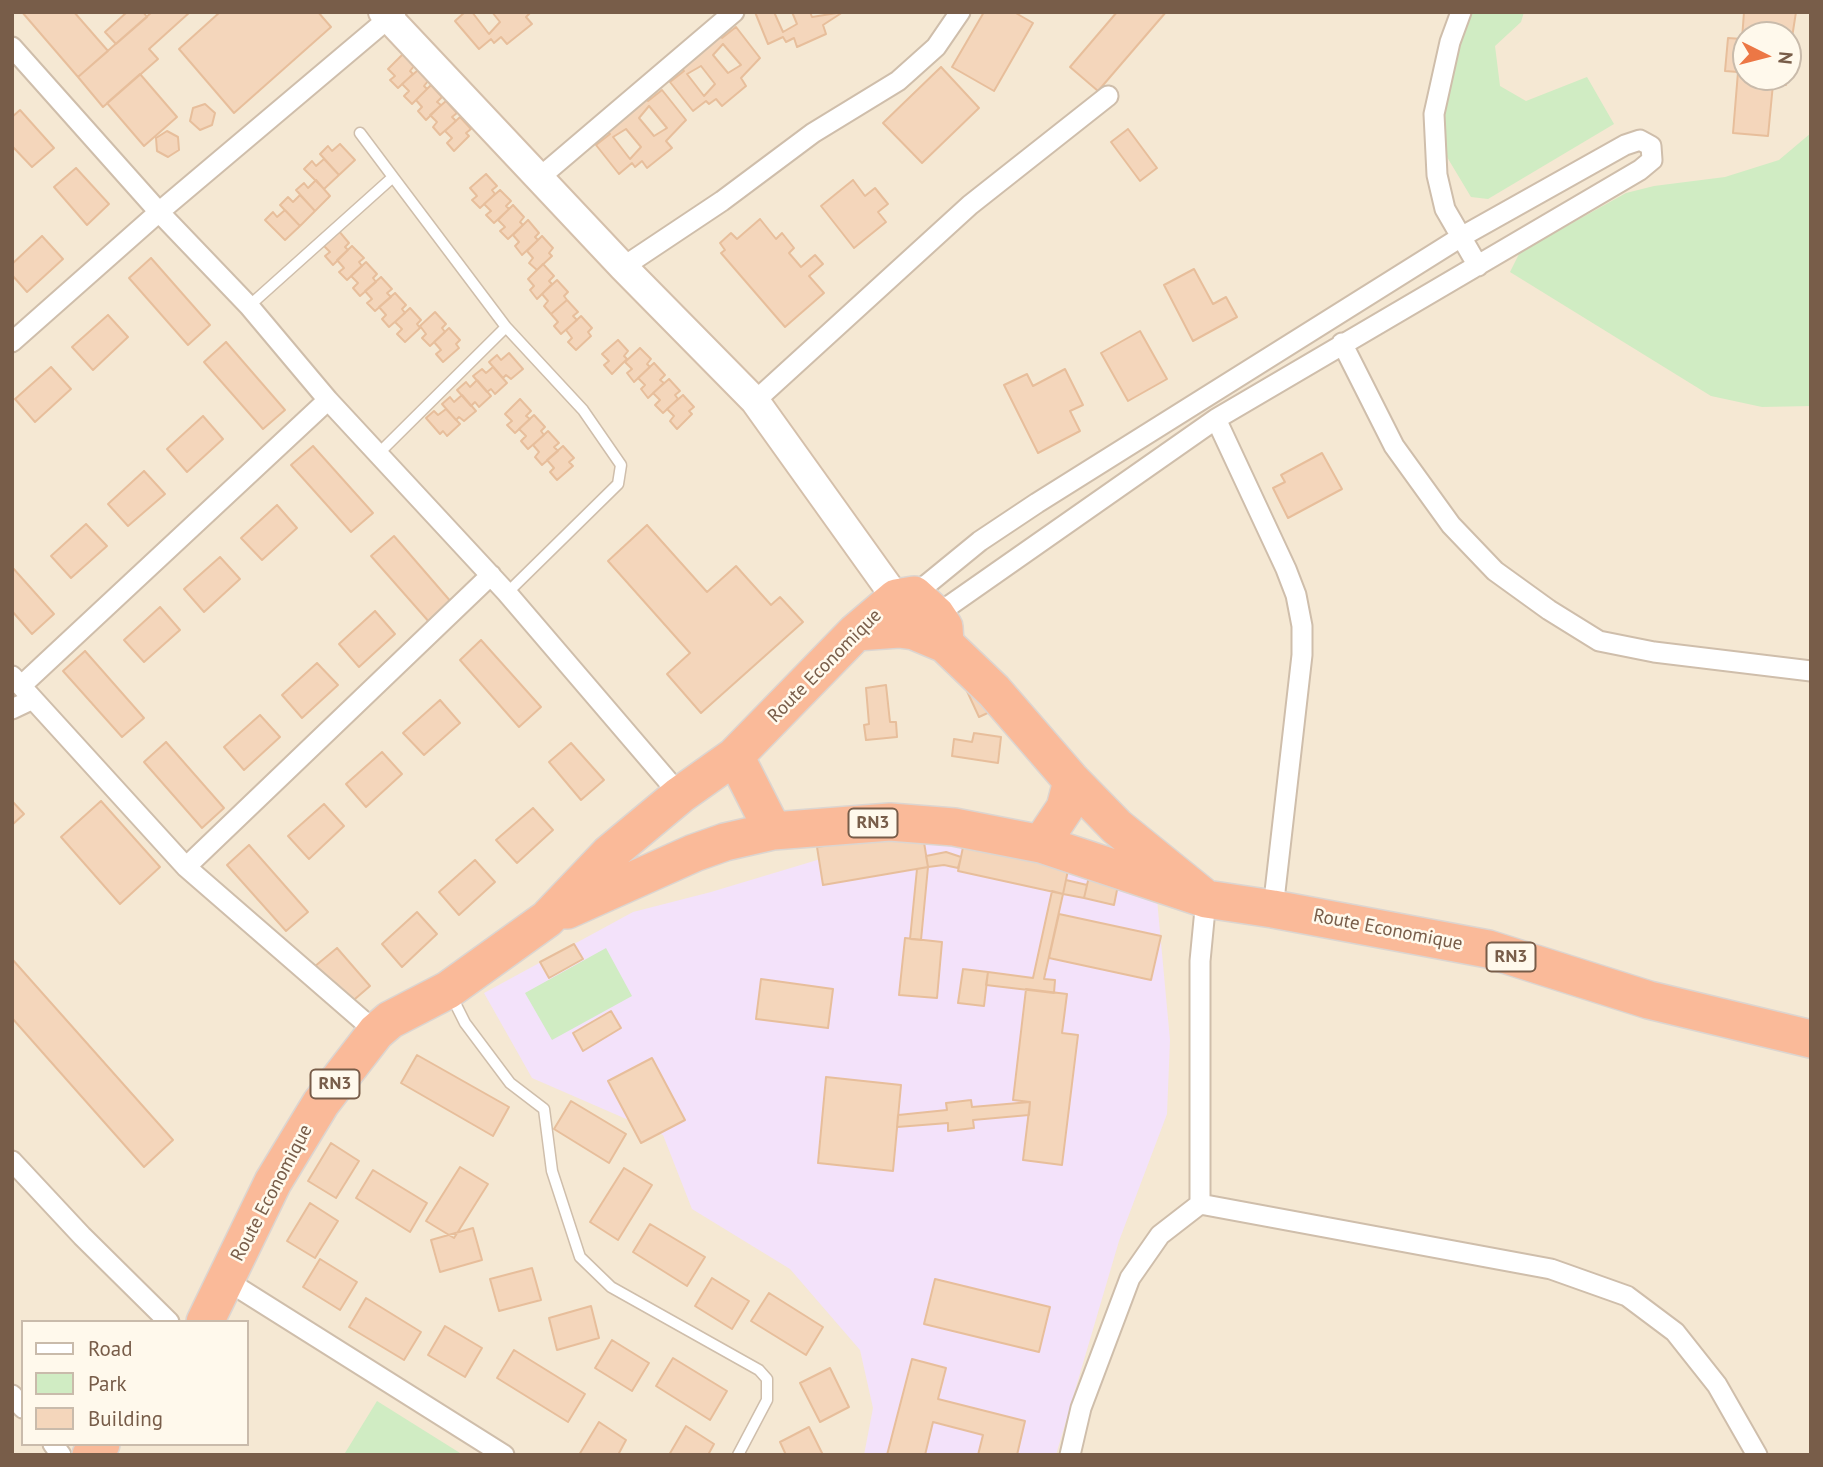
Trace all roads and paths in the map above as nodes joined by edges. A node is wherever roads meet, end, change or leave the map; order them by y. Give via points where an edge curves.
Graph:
1 (734, 12) edge
2 (960, 12) edge
3 (1461, 12) edge
4 (389, 14) edge
5 (12, 47) edge
6 (1108, 96) dead end
7 (360, 134) dead end
8 (393, 177) junction
9 (539, 178) junction
10 (159, 212) junction
11 (1461, 237) junction
12 (1478, 266) junction
13 (623, 267) junction
14 (249, 306) junction
15 (506, 327) junction
16 (12, 342) edge
17 (1342, 343) junction
18 (328, 400) junction
19 (755, 401) junction
20 (1216, 419) junction
21 (379, 453) junction
22 (491, 575) junction
23 (507, 593) junction
24 (923, 613) junction
25 (856, 632) junction
26 (1811, 671) edge
27 (22, 687) edge
28 (12, 709) edge
29 (735, 756) junction
30 (1072, 781) junction
31 (680, 795) junction
32 (773, 831) junction
33 (1041, 844) junction
34 (694, 853) junction
35 (186, 867) junction
36 (1206, 900) junction
37 (1273, 909) junction
38 (547, 919) junction
39 (448, 990) junction
40 (376, 1032) junction
41 (1811, 1039) edge
42 (12, 1161) edge
43 (1200, 1204) junction
44 (226, 1280) junction
45 (167, 1320) edge
46 (206, 1320) edge
47 (61, 1446) edge
48 (88, 1452) edge
49 (504, 1455) edge
50 (738, 1455) edge
51 (1070, 1455) edge
52 (1758, 1455) edge

1 - 9 street
2 - 13 street via 936,47 898,81 813,133
3 - 11 street via 1434,114 1437,175 1445,209
4 - 9 street
4 - 10 street
5 - 10 street
6 - 19 street via 970,205
7 - 8 lane
8 - 14 lane
8 - 15 lane
9 - 13 street
10 - 14 street
10 - 16 street
11 - 12 street
11 - 12 street via 1625,145 1640,140 1651,146 1652,160 1640,170
11 - 24 street via 980,541
12 - 17 street
13 - 19 street
14 - 18 street
15 - 21 lane
15 - 23 lane via 583,410 621,465 618,484
17 - 20 street
17 - 26 street via 1394,446 1451,525 1495,571 1549,610 1599,641
18 - 21 street
18 - 27 street
19 - 24 street
20 - 24 street
20 - 37 street via 1286,569 1302,626
21 - 22 street
22 - 23 street
22 - 35 street
23 - 31 street
24 - 25 highway, Route Economique / RN3
24 - 25 highway via 914,631
24 - 30 highway
25 - 29 highway, Route Economique / RN3
27 - 28 street
27 - 35 street
29 - 31 highway, Route Economique / RN3
29 - 32 highway
30 - 33 highway via 1065,808
30 - 36 highway via 1117,827
31 - 34 highway
31 - 38 highway, Route Economique / RN3 via 609,854
32 - 33 highway, Route Economique / RN3 via 890,822 954,827
32 - 34 highway, Route Economique / RN3
33 - 36 highway, Route Economique / RN3
34 - 38 highway, Route Economique / RN3
35 - 40 street
36 - 37 highway, Route Economique / RN3
36 - 43 street via 1200,961
37 - 41 highway, Route Economique / RN3 via 1488,949 1649,1000
38 - 39 highway, Route Economique / RN3
39 - 40 highway, Route Economique / RN3
39 - 50 lane via 465,1023 510,1083 544,1109 552,1171 580,1257 611,1287 759,1370 767,1379 767,1400
40 - 44 highway, Route Economique / RN3 via 321,1103 273,1182
42 - 45 street
43 - 51 street via 1160,1235 1130,1278 1081,1408
43 - 52 street via 1551,1269 1627,1296 1675,1332 1717,1385
44 - 46 highway, Route Economique / RN3
44 - 49 street
47 - 48 street

